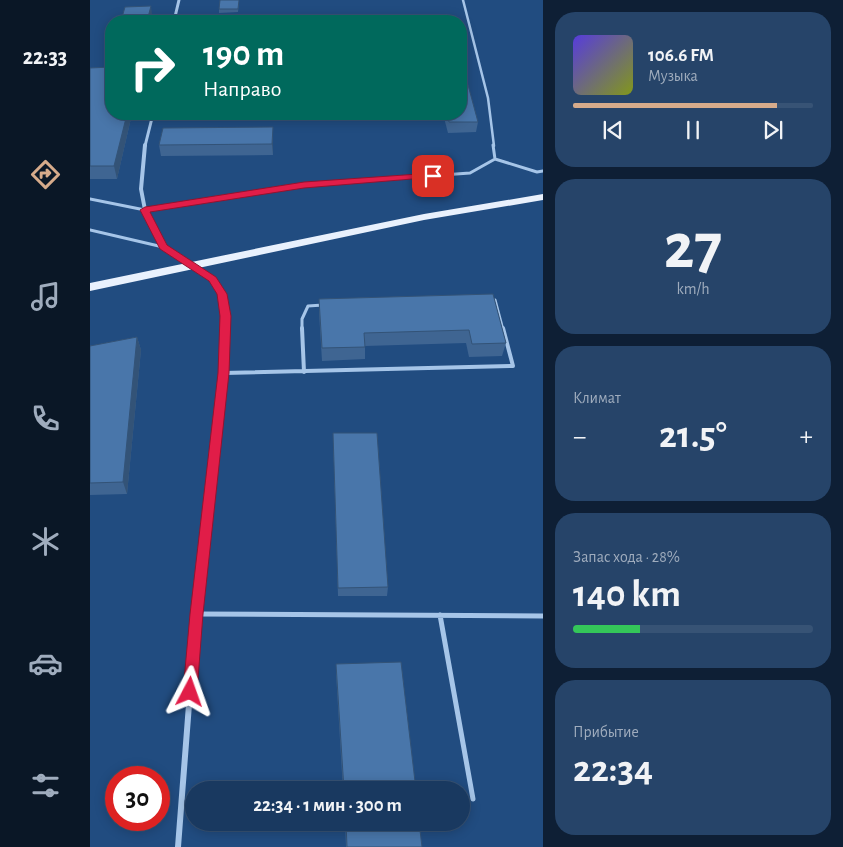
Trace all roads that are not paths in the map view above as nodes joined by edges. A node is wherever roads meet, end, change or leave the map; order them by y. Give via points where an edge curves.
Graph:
1 (179, 0) edge
2 (463, 0) edge
3 (175, 15) edge
4 (467, 15) edge
5 (467, 16) edge
6 (152, 120) edge
7 (495, 158) junction
8 (543, 171) edge
9 (543, 197) edge
10 (90, 199) edge
11 (145, 210) junction
12 (90, 230) edge
13 (163, 247) junction
14 (194, 266) junction
15 (90, 287) edge
16 (494, 297) edge
17 (327, 305) edge
18 (304, 372) junction
19 (224, 373) junction
20 (196, 614) junction
21 (440, 615) junction
22 (543, 616) edge
23 (473, 798) dead end
24 (178, 847) edge

1 - 3 street
2 - 4 lane
5 - 7 lane via 488,98
6 - 11 street via 143,155 141,189
7 - 8 lane via 537,172
7 - 11 lane via 470,173 304,185
9 - 14 main road via 424,217
10 - 11 lane
11 - 13 street
12 - 13 lane
13 - 14 street
14 - 15 main road
14 - 19 street via 213,279 222,294 226,316
16 - 18 lane via 514,366
17 - 18 lane via 308,306 302,319
18 - 19 lane
19 - 20 street
20 - 21 lane
20 - 24 street
21 - 22 lane
21 - 23 lane

